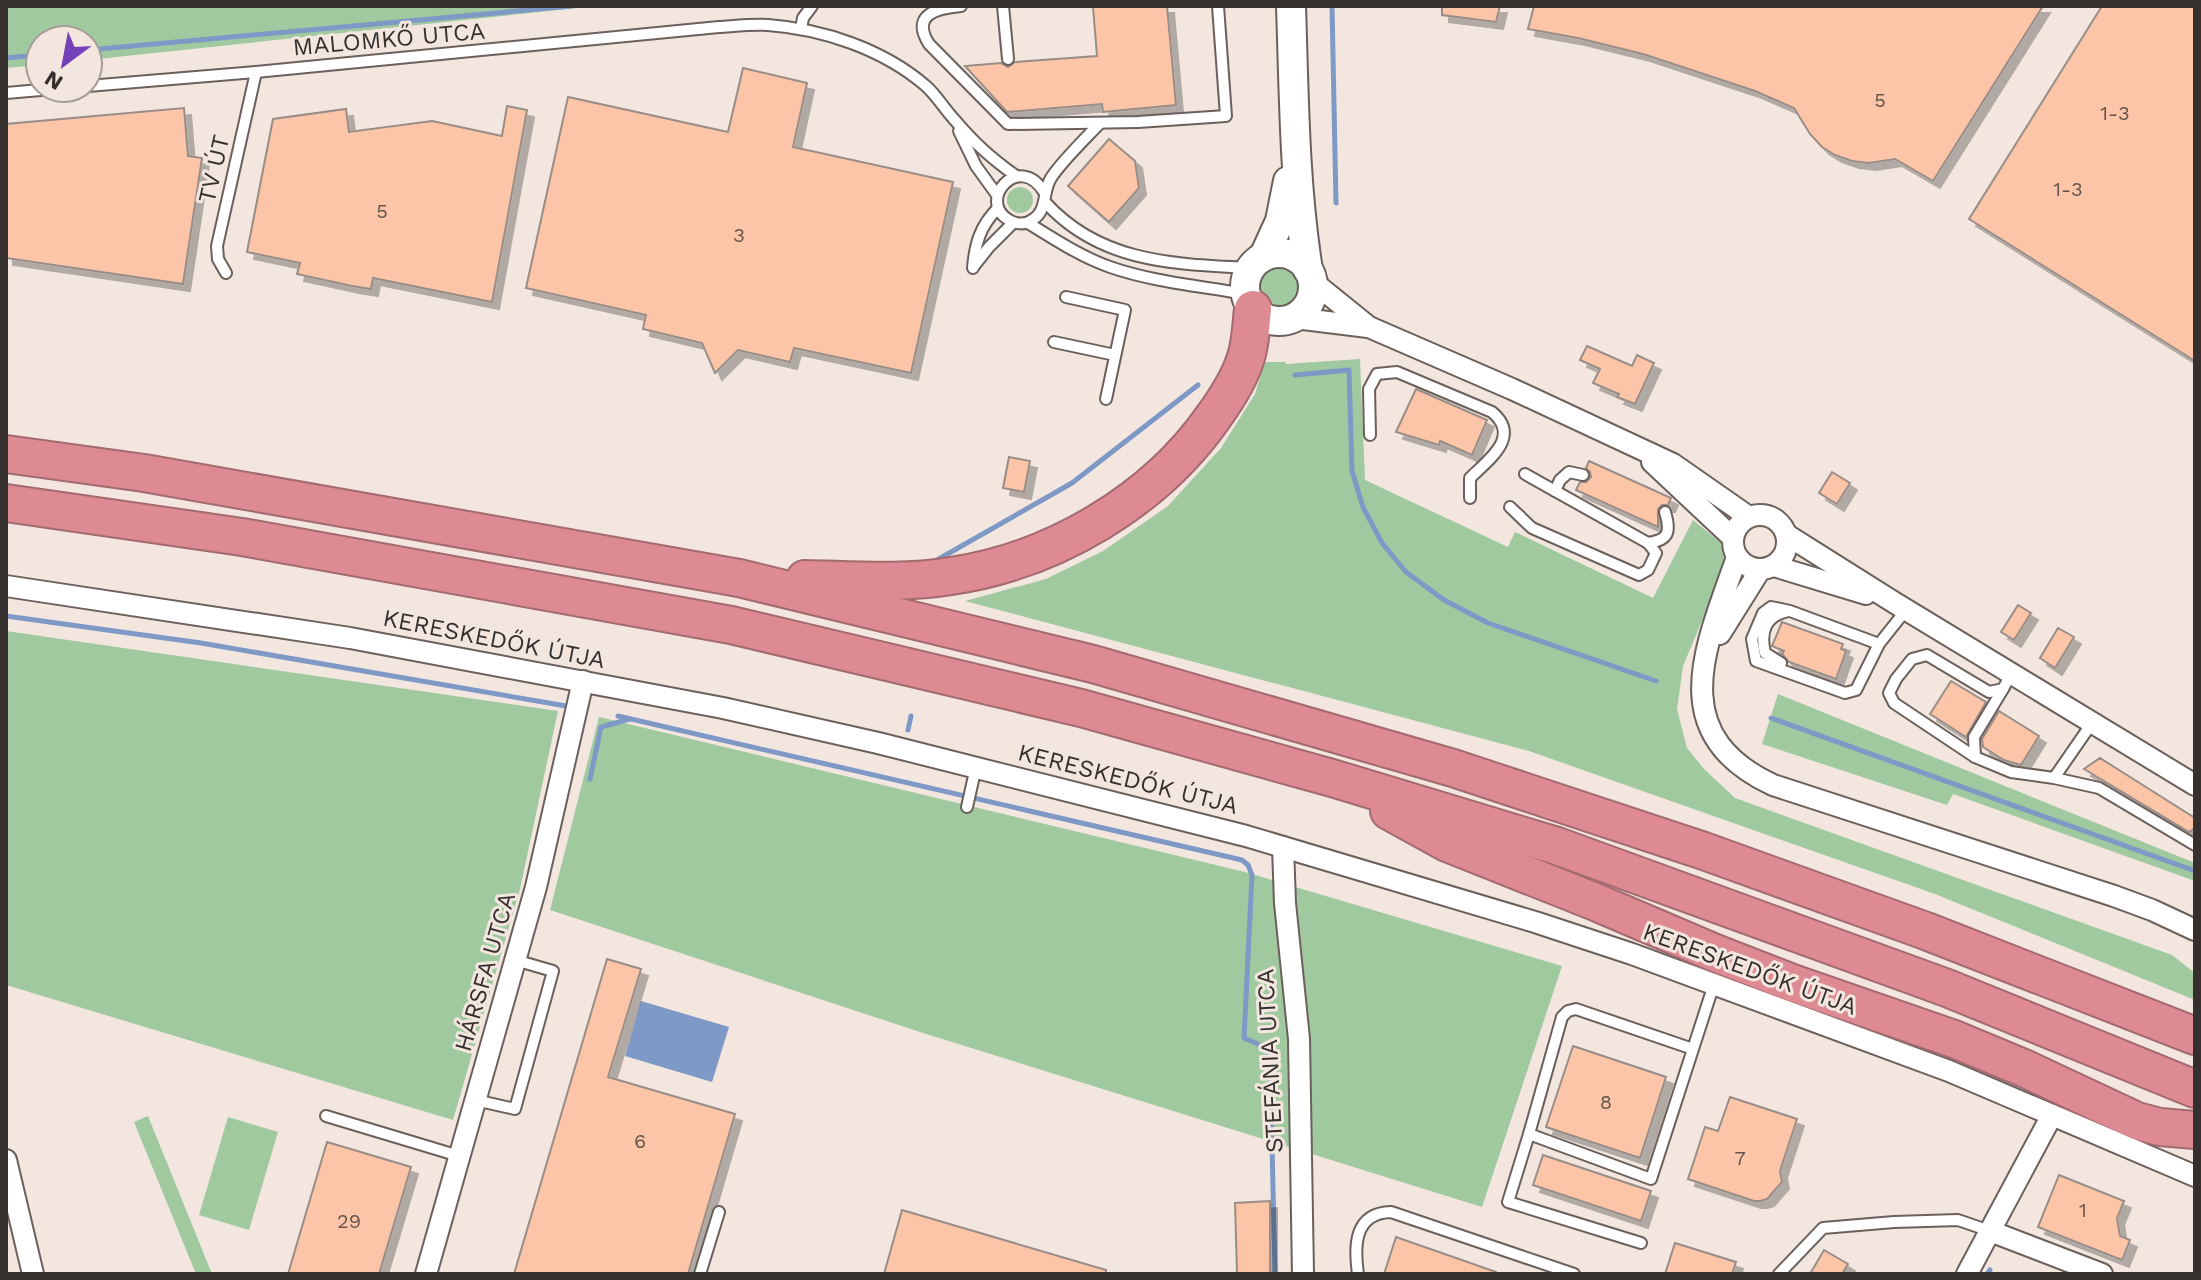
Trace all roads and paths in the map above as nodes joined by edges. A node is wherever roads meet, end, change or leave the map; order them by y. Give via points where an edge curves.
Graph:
1 (812, 6) edge
2 (961, 6) edge
3 (1003, 6) edge
4 (1218, 6) edge
5 (1291, 6) edge
6 (801, 29) junction
7 (1008, 59) dead end
8 (256, 72) junction
9 (104, 85) edge
10 (953, 118) junction
11 (1100, 123) junction
12 (1295, 148) junction
13 (1016, 176) junction
14 (1042, 192) junction
15 (997, 195) junction
16 (998, 208) junction
17 (1013, 223) junction
18 (1028, 223) junction
19 (226, 273) dead end
20 (1310, 276) junction
21 (1253, 282) junction
22 (1066, 297) dead end
23 (1288, 320) junction
24 (1369, 327) junction
25 (1054, 342) dead end
26 (1115, 355) junction
27 (1106, 399) dead end
28 (1370, 435) dead end
29 (1635, 446) junction
30 (6, 454) edge
31 (1525, 474) dead end
32 (1583, 475) dead end
33 (1555, 491) junction
34 (1470, 498) dead end
35 (6, 503) edge
36 (1510, 507) dead end
37 (1665, 512) dead end
38 (1749, 517) junction
39 (1787, 535) junction
40 (1648, 543) junction
41 (1735, 548) junction
42 (1767, 568) junction
43 (739, 578) junction
44 (6, 586) edge
45 (1900, 607) junction
46 (1879, 644) junction
47 (1704, 663) junction
48 (583, 681) junction
49 (2007, 681) junction
50 (2092, 723) junction
51 (1975, 757) junction
52 (974, 777) junction
53 (1332, 778) junction
54 (2054, 778) junction
55 (2195, 785) edge
56 (967, 807) dead end
57 (2195, 845) edge
58 (1283, 847) junction
59 (2195, 930) edge
60 (515, 960) junction
61 (1714, 969) junction
62 (2195, 1036) edge
63 (1693, 1049) junction
64 (2195, 1089) edge
65 (475, 1100) junction
66 (2052, 1115) junction
67 (326, 1116) dead end
68 (2195, 1130) edge
69 (1529, 1134) junction
70 (459, 1156) junction
71 (6, 1160) edge
72 (2195, 1176) edge
73 (719, 1212) dead end
74 (1990, 1231) junction
75 (1641, 1243) dead end
76 (2092, 1272) edge
77 (33, 1274) edge
78 (426, 1274) edge
79 (700, 1274) edge
80 (1303, 1274) edge
81 (1358, 1274) edge
82 (1574, 1274) edge
83 (1779, 1274) edge
84 (1967, 1274) edge

1 - 6 lane
2 - 11 lane via 933,11 924,20 923,35 1008,124
3 - 7 lane
4 - 11 lane via 1226,116
5 - 12 street
6 - 8 lane, MALOMKŐ UTCA via 719,27
6 - 10 lane, MALOMKŐ UTCA via 835,37 892,62 927,86
8 - 9 lane, MALOMKŐ UTCA
8 - 19 lane, TV ÚT via 217,246
10 - 13 lane, MALOMKŐ UTCA via 987,155
10 - 15 lane, MALOMKŐ UTCA
11 - 14 lane
12 - 20 street
12 - 21 street via 1280,221
13 - 14 lane via 1029,177
13 - 15 lane
14 - 18 lane via 1039,215
14 - 21 lane via 1064,220 1092,240 1129,255
15 - 16 lane
16 - 17 lane
16 - 17 lane via 975,243 973,268
17 - 18 lane
18 - 21 lane via 1077,253 1138,275
20 - 21 street via 1299,260 1276,253
20 - 23 street via 1308,305
20 - 24 street
21 - 23 street via 1269,320
21 - 43 highway via 1247,356 1204,430 1155,481 1094,525 1030,556 952,576 900,582
22 - 26 lane via 1125,310
23 - 24 street
24 - 29 street
25 - 26 lane
26 - 27 lane
28 - 34 lane via 1369,389 1377,374 1397,372 1492,412 1503,434 1501,449 1470,478
29 - 38 street via 1673,464
29 - 41 street
30 - 43 highway via 160,475
31 - 33 lane
32 - 33 lane via 1569,472
33 - 40 lane
35 - 53 highway via 242,537 731,625 1081,708
36 - 40 lane via 1532,528 1639,575 1648,570 1656,553
37 - 40 lane via 1667,535
38 - 39 street via 1771,517
38 - 41 street via 1737,527
39 - 42 street via 1786,552
39 - 45 street
41 - 42 street via 1752,568
41 - 47 street
42 - 45 street
42 - 47 street
43 - 62 highway via 1093,664 1453,768 1912,925
44 - 48 street, KERESKEDŐK ÚTJA via 350,638
45 - 46 lane
45 - 49 street
46 - 46 lane via 1771,607 1752,639 1756,661 1845,693 1856,690
47 - 59 street via 1705,719 1721,749 1749,774 2152,910
48 - 52 street, KERESKEDŐK ÚTJA via 754,715
48 - 60 street, HÁRSFA UTCA
49 - 50 street
49 - 51 lane via 1974,737
49 - 51 lane via 1989,692 1927,655 1912,659 1889,693 1894,703
50 - 54 lane
50 - 55 street
51 - 54 lane via 2011,772
52 - 56 lane
52 - 58 street, KERESKEDŐK ÚTJA
53 - 61 highway via 1447,843 1598,903
53 - 64 highway via 1557,846 1708,900 1947,988
54 - 57 lane via 2099,788
58 - 61 street, KERESKEDŐK ÚTJA via 1632,954
58 - 80 street, STEFÁNIA UTCA via 1299,1039
60 - 65 street, HÁRSFA UTCA
60 - 65 lane via 553,971 515,1109
61 - 63 lane
61 - 66 street, KERESKEDŐK ÚTJA
61 - 68 highway via 1795,984 1954,1039 2137,1121
63 - 69 lane via 1576,1009 1568,1011
63 - 69 lane via 1651,1179
65 - 70 street, HÁRSFA UTCA
66 - 72 street, KERESKEDŐK ÚTJA
66 - 74 street
67 - 70 lane
69 - 75 lane via 1508,1202
70 - 78 street, HÁRSFA UTCA
71 - 77 street
73 - 79 lane
74 - 76 street
74 - 83 lane via 1958,1220 1823,1228
74 - 84 street
81 - 82 lane via 1360,1227 1371,1216 1391,1212

